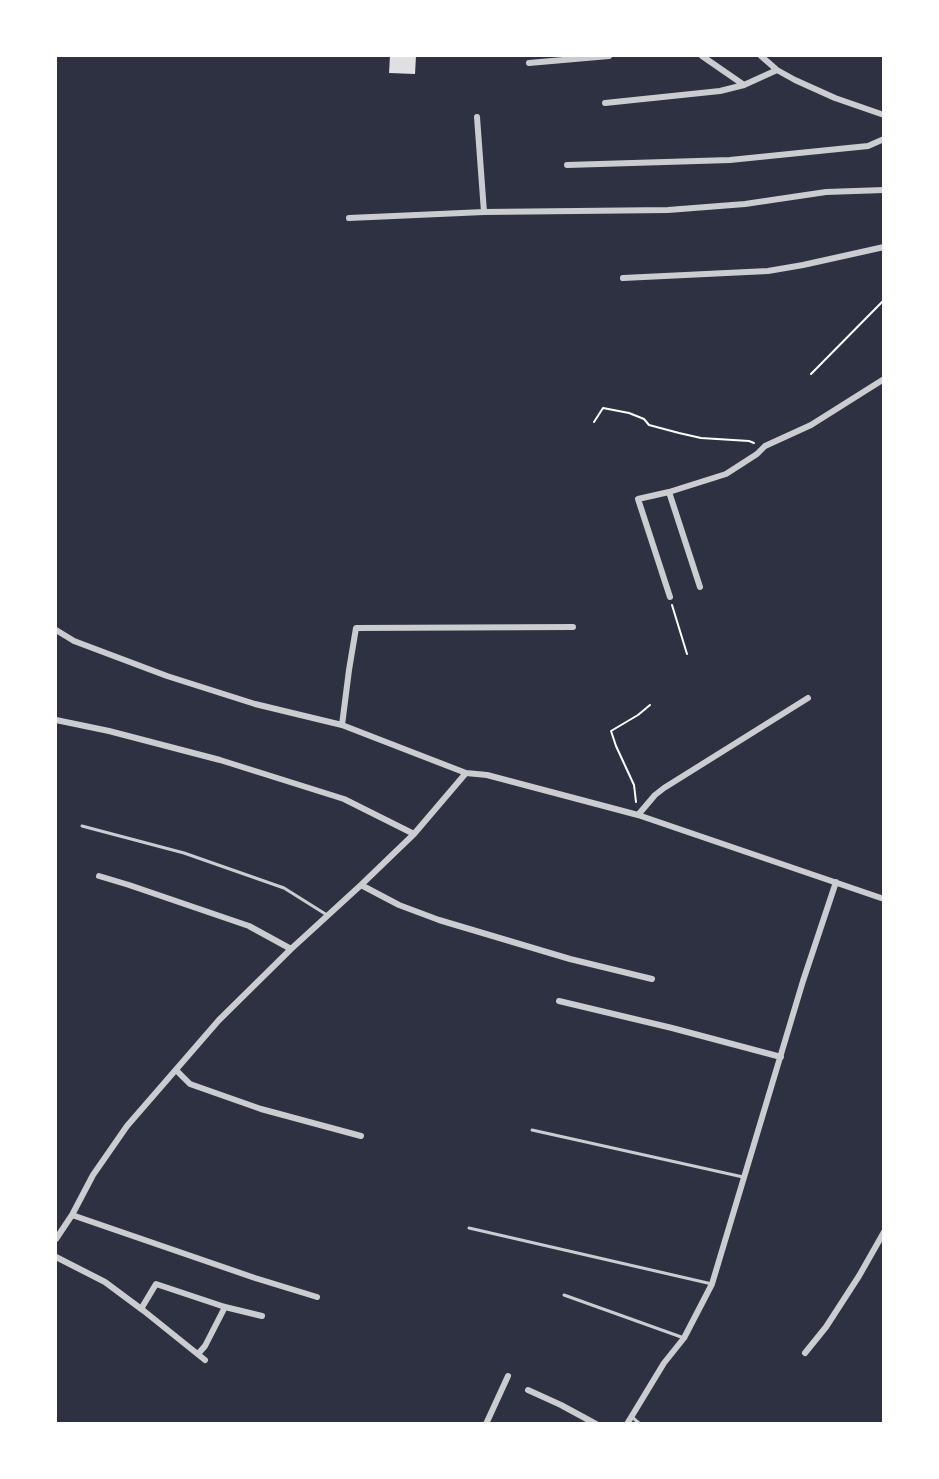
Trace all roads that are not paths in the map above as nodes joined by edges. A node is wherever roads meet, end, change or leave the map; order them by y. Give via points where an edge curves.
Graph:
1 (609, 56) edge
2 (702, 56) edge
3 (761, 56) edge
4 (529, 63) dead end
5 (777, 70) junction
6 (744, 85) junction
7 (605, 103) dead end
8 (884, 115) edge
9 (477, 117) dead end
10 (884, 139) edge
11 (567, 165) dead end
12 (884, 190) edge
13 (484, 212) junction
14 (349, 218) dead end
15 (884, 247) edge
16 (623, 278) dead end
17 (884, 379) edge
18 (669, 492) junction
19 (700, 587) dead end
20 (670, 597) road end
21 (573, 627) dead end
22 (56, 630) edge
23 (808, 698) dead end
24 (56, 720) edge
25 (342, 725) junction
26 (466, 773) junction
27 (638, 815) junction
28 (82, 826) dead end
29 (414, 834) junction
30 (99, 876) dead end
31 (836, 882) junction
32 (361, 885) junction
33 (884, 899) edge
34 (327, 916) junction
35 (291, 949) junction
36 (652, 979) dead end
37 (559, 1001) dead end
38 (781, 1057) junction
39 (176, 1070) junction
40 (532, 1130) dead end
41 (361, 1136) dead end
42 (743, 1178) junction
43 (72, 1215) junction
44 (469, 1228) dead end
45 (884, 1232) edge
46 (56, 1239) edge
47 (56, 1257) edge
48 (712, 1284) junction
49 (564, 1295) dead end
50 (317, 1296) dead end
51 (225, 1306) junction
52 (141, 1309) junction
53 (262, 1316) dead end
54 (684, 1338) junction
55 (805, 1353) dead end
56 (198, 1354) junction
57 (205, 1360) dead end
58 (508, 1376) dead end
59 (528, 1390) dead end
60 (631, 1416) junction
61 (486, 1424) edge
62 (596, 1424) edge
63 (627, 1424) edge
64 (640, 1424) edge

1 - 4 street
2 - 6 street
3 - 5 street
5 - 6 street
5 - 8 street via 835,98
6 - 7 street
9 - 13 street
10 - 11 street via 868,146 730,160
12 - 13 street via 826,192 668,210
13 - 14 street
15 - 16 street via 768,272
17 - 18 street via 811,425 765,446 726,474
18 - 19 street
18 - 20 street via 638,499
21 - 25 street via 356,628
22 - 25 street via 74,641 167,676 255,704
23 - 27 street via 664,788
24 - 29 street via 265,774 344,800
25 - 26 street
26 - 27 street
26 - 29 street
27 - 31 street
28 - 34 lane via 184,853 284,888
29 - 32 street
30 - 35 street via 249,926
31 - 33 street
31 - 38 street
32 - 34 street
32 - 36 street via 439,920
34 - 35 street
35 - 39 street via 219,1020
37 - 38 street
38 - 42 street
39 - 41 street via 190,1084 261,1109
39 - 43 street via 127,1126 93,1175
40 - 42 lane
42 - 48 street
43 - 46 street
43 - 50 street
44 - 48 lane
45 - 55 street via 826,1327
47 - 52 street via 105,1282
48 - 54 street
49 - 54 lane
51 - 52 street via 156,1284
51 - 53 street
51 - 56 street
52 - 56 street
54 - 60 street
56 - 57 street
58 - 61 street
59 - 62 street
60 - 63 street
60 - 64 lane

